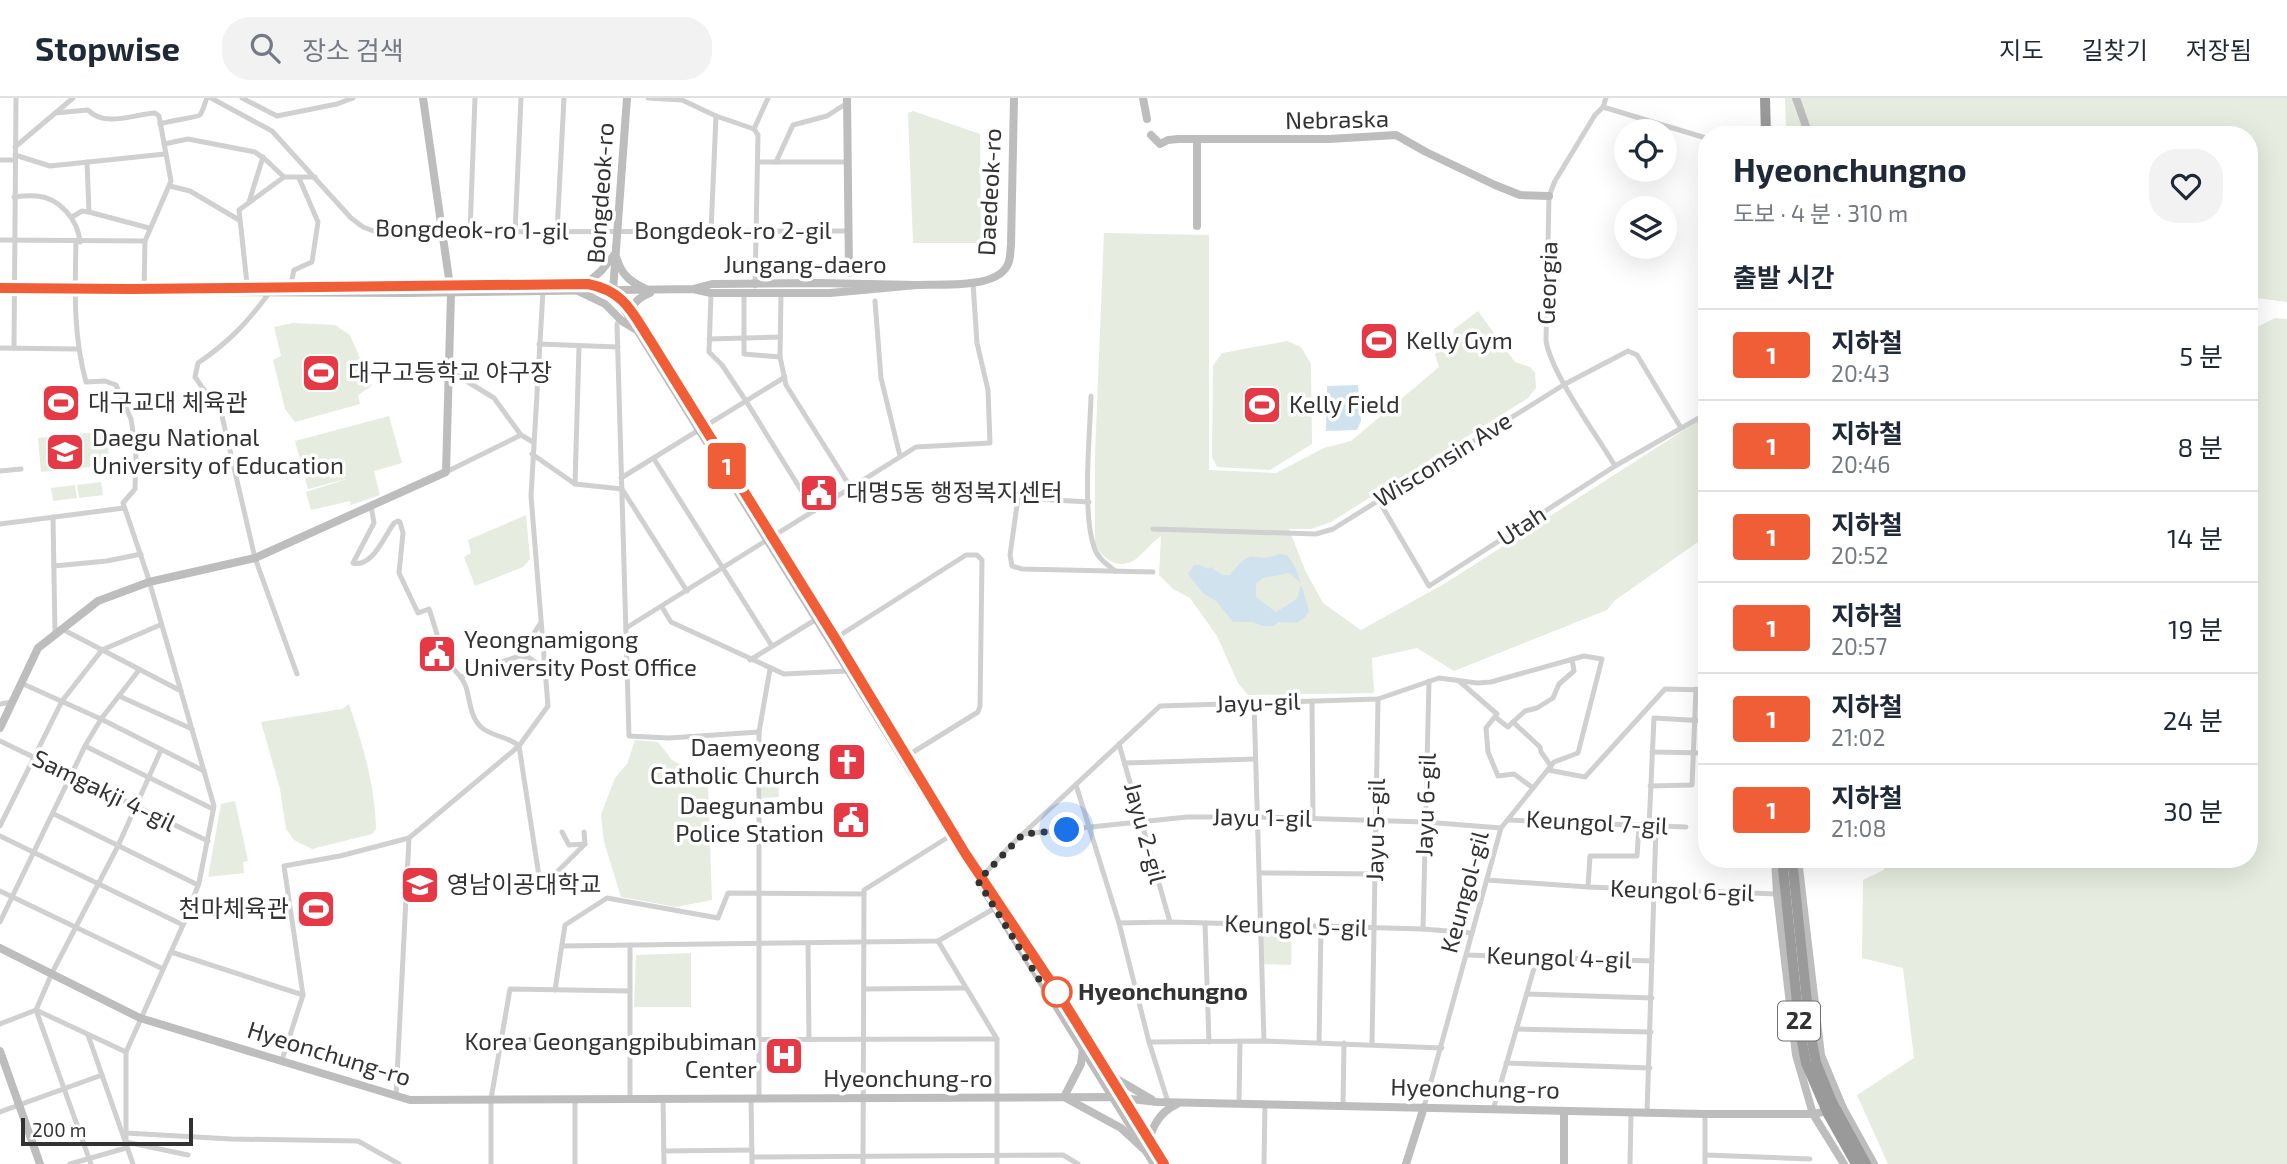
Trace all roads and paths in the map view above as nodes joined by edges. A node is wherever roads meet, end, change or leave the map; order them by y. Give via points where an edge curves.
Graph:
1 (16, 98) edge
2 (73, 98) edge
3 (209, 98) edge
4 (242, 98) edge
5 (352, 98) edge
6 (422, 98) edge
7 (475, 98) edge
8 (521, 98) edge
9 (564, 98) edge
10 (627, 98) edge
11 (648, 98) edge
12 (768, 98) edge
13 (1014, 98) edge
14 (1143, 98) edge
15 (1606, 98) edge
16 (1760, 98) edge
17 (1765, 98) edge
18 (1796, 98) edge
19 (847, 101) edge
20 (1602, 107) junction
21 (55, 113) junction
22 (716, 116) junction
23 (1147, 119) dead end
24 (160, 124) junction
25 (1760, 126) edge
26 (1766, 126) edge
27 (1807, 126) edge
28 (754, 129) junction
29 (1151, 135) dead end
30 (1698, 136) edge
31 (1197, 139) junction
32 (164, 144) junction
33 (15, 147) junction
34 (165, 154) junction
35 (15, 157) junction
36 (263, 157) junction
37 (0, 160) edge
38 (87, 162) junction
39 (758, 162) junction
40 (776, 162) junction
41 (848, 162) junction
42 (284, 177) junction
43 (315, 177) junction
44 (299, 178) junction
45 (170, 186) junction
46 (1549, 196) junction
47 (14, 197) junction
48 (249, 201) junction
49 (89, 212) junction
50 (72, 217) junction
51 (239, 220) junction
52 (1197, 226) dead end
53 (149, 228) junction
54 (756, 230) junction
55 (442, 231) junction
56 (617, 231) junction
57 (711, 231) junction
58 (470, 232) junction
59 (515, 232) junction
60 (557, 232) junction
61 (849, 232) junction
62 (0, 240) edge
63 (15, 240) junction
64 (145, 241) junction
65 (78, 242) junction
66 (615, 254) junction
67 (849, 273) dead end
68 (988, 279) joint
69 (973, 283) junction
70 (917, 285) junction
71 (755, 288) junction
72 (693, 289) junction
73 (75, 290) junction
74 (0, 291) edge
75 (13, 291) junction
76 (144, 291) junction
77 (578, 291) junction
78 (613, 291) junction
79 (543, 292) junction
80 (652, 292) junction
81 (248, 293) junction
82 (269, 293) junction
83 (289, 293) junction
84 (452, 293) junction
85 (711, 293) junction
86 (744, 293) junction
87 (781, 293) junction
88 (875, 301) dead end
89 (625, 318) junction
90 (780, 337) junction
91 (744, 338) junction
92 (709, 339) junction
93 (539, 344) junction
94 (579, 347) junction
95 (618, 347) junction
96 (0, 348) edge
97 (13, 348) junction
98 (77, 349) junction
99 (780, 357) junction
100 (450, 371) junction
101 (785, 377) junction
102 (1566, 384) junction
103 (1091, 396) dead end
104 (746, 401) junction
105 (1698, 418) edge
106 (1681, 428) junction
107 (698, 430) junction
108 (521, 435) junction
109 (533, 442) junction
110 (532, 454) junction
111 (900, 456) junction
112 (654, 459) junction
113 (1615, 466) junction
114 (21, 469) dead end
115 (0, 471) edge
116 (446, 472) junction
117 (621, 478) junction
118 (575, 484) junction
119 (850, 488) junction
120 (622, 489) junction
121 (1379, 501) junction
122 (1089, 502) junction
123 (371, 506) junction
124 (124, 508) junction
125 (814, 511) junction
126 (53, 517) junction
127 (0, 524) edge
128 (1153, 529) dead end
129 (766, 541) junction
130 (141, 554) junction
131 (255, 558) junction
132 (54, 566) junction
133 (722, 569) junction
134 (1115, 571) junction
135 (1153, 572) dead end
136 (149, 582) junction
137 (687, 591) junction
138 (662, 607) junction
139 (815, 620) junction
140 (540, 624) junction
141 (160, 625) junction
142 (626, 628) junction
143 (59, 632) junction
144 (831, 641) junction
145 (772, 646) junction
146 (102, 650) junction
147 (519, 656) junction
148 (1602, 659) joint
149 (750, 660) junction
150 (1572, 660) junction
151 (545, 669) junction
152 (770, 669) junction
153 (139, 670) junction
154 (847, 671) junction
155 (297, 674) dead end
156 (461, 677) junction
157 (1458, 680) junction
158 (1429, 681) junction
159 (21, 683) junction
160 (1696, 689) joint
161 (181, 691) junction
162 (119, 696) junction
163 (1378, 699) junction
164 (62, 701) junction
165 (1312, 701) junction
166 (12, 702) junction
167 (1254, 703) junction
168 (0, 704) edge
169 (1495, 717) junction
170 (101, 719) junction
171 (1694, 720) junction
172 (1698, 720) edge
173 (1513, 722) junction
174 (0, 728) edge
175 (193, 729) junction
176 (760, 732) junction
177 (0, 741) edge
178 (1119, 744) junction
179 (85, 746) junction
180 (519, 746) junction
181 (161, 750) junction
182 (1652, 752) junction
183 (1694, 752) junction
184 (1698, 752) edge
185 (35, 757) junction
186 (1255, 759) junction
187 (902, 760) junction
188 (1126, 763) junction
189 (1549, 768) junction
190 (205, 772) junction
191 (71, 774) junction
192 (148, 777) junction
193 (1076, 785) junction
194 (1650, 786) junction
195 (1533, 788) junction
196 (135, 806) junction
197 (214, 809) junction
198 (54, 814) junction
199 (1258, 817) junction
200 (1312, 818) junction
201 (1508, 820) junction
202 (1141, 821) junction
203 (1376, 822) junction
204 (1425, 822) junction
205 (0, 826) edge
206 (1639, 826) junction
207 (1653, 827) junction
208 (1686, 827) dead end
209 (1089, 828) junction
210 (1501, 828) junction
211 (562, 832) dead end
212 (584, 832) dead end
213 (1023, 834) junction
214 (0, 836) edge
215 (950, 836) junction
216 (409, 838) junction
217 (208, 841) junction
218 (585, 844) junction
219 (118, 846) junction
220 (34, 852) junction
221 (1785, 868) edge
222 (1787, 868) edge
223 (1788, 868) edge
224 (1788, 868) edge
225 (1260, 873) junction
226 (1375, 874) junction
227 (1487, 880) junction
228 (978, 881) junction
229 (99, 884) junction
230 (198, 886) junction
231 (1588, 887) junction
232 (1654, 888) junction
233 (0, 891) edge
234 (759, 892) junction
235 (864, 894) junction
236 (1777, 894) junction
237 (13, 896) junction
238 (995, 908) junction
239 (0, 922) edge
240 (1170, 922) junction
241 (1119, 923) junction
242 (1205, 923) junction
243 (183, 925) junction
244 (1262, 925) junction
245 (1321, 927) junction
246 (76, 928) junction
247 (1374, 929) junction
248 (1423, 929) junction
249 (1472, 933) junction
250 (938, 941) junction
251 (864, 942) junction
252 (759, 943) junction
253 (808, 943) junction
254 (630, 945) junction
255 (562, 946) junction
256 (0, 948) edge
257 (171, 952) junction
258 (1467, 956) junction
259 (1537, 958) junction
260 (1652, 961) junction
261 (163, 969) junction
262 (52, 973) junction
263 (966, 988) junction
264 (864, 989) junction
265 (555, 990) junction
266 (630, 991) junction
267 (1527, 994) junction
268 (303, 995) junction
269 (1652, 998) junction
270 (36, 1010) junction
271 (141, 1018) junction
272 (0, 1024) edge
273 (1517, 1029) junction
274 (1651, 1032) junction
275 (88, 1035) junction
276 (630, 1039) junction
277 (759, 1039) junction
278 (809, 1039) junction
279 (863, 1039) junction
280 (997, 1039) junction
281 (501, 1040) junction
282 (1240, 1041) junction
283 (1264, 1041) junction
284 (1149, 1042) junction
285 (1209, 1042) junction
286 (1319, 1042) junction
287 (1343, 1043) junction
288 (1372, 1044) junction
289 (1083, 1048) junction
290 (1442, 1048) junction
291 (0, 1051) edge
292 (126, 1052) junction
293 (282, 1060) junction
294 (1506, 1063) junction
295 (1094, 1066) junction
296 (1650, 1068) junction
297 (102, 1075) junction
298 (64, 1088) junction
299 (396, 1096) junction
300 (863, 1097) junction
301 (1064, 1097) junction
302 (1113, 1097) junction
303 (575, 1098) junction
304 (630, 1098) junction
305 (663, 1098) junction
306 (755, 1098) junction
307 (996, 1098) junction
308 (491, 1099) junction
309 (1157, 1102) junction
310 (1168, 1102) junction
311 (1180, 1103) junction
312 (1238, 1103) junction
313 (20, 1104) junction
314 (1265, 1104) junction
315 (1343, 1105) junction
316 (1424, 1107) junction
317 (1843, 1108) junction
318 (1493, 1110) junction
319 (1564, 1111) junction
320 (0, 1112) edge
321 (1631, 1113) junction
322 (1647, 1114) junction
323 (1705, 1114) junction
324 (1813, 1114) junction
325 (126, 1133) junction
326 (126, 1145) junction
327 (752, 1150) junction
328 (664, 1151) junction
329 (1146, 1151) junction
330 (188, 1155) dead end
331 (997, 1156) junction
332 (1705, 1156) junction
333 (1810, 1159) dead end
334 (863, 1160) edge
335 (90, 1161) edge
336 (752, 1161) edge
337 (40, 1164) edge
338 (70, 1164) edge
339 (133, 1164) edge
340 (399, 1164) edge
341 (491, 1164) edge
342 (575, 1164) edge
343 (664, 1164) edge
344 (997, 1164) edge
345 (1079, 1164) edge
346 (1154, 1164) edge
347 (1264, 1164) edge
348 (1406, 1164) edge
349 (1564, 1164) edge
350 (1630, 1164) edge
351 (1705, 1164) edge
352 (1844, 1164) edge
353 (1856, 1164) edge
354 (1866, 1164) edge
355 (1874, 1164) edge

1 - 33 street
2 - 21 street
3 - 24 street via 197,118
3 - 43 street, Bongdeok-ro 1-gil via 272,131
4 - 5 street via 277,116
6 - 55 main road
7 - 58 street
8 - 59 street
9 - 60 street
10 - 56 main road, Bongdeok-ro
11 - 22 street via 682,100
12 - 28 street
13 - 68 main road, Daedeok-ro via 1010,259 1007,267
14 - 23 main road
15 - 20 street, Georgia
16 - 25 highway
17 - 26 highway
18 - 27 main road
19 - 40 street via 827,116 793,125
19 - 41 main road
20 - 30 street
20 - 46 street, Georgia
21 - 24 street via 88,110 108,119 155,113
21 - 33 street
22 - 28 street
22 - 57 street
24 - 32 street
28 - 39 street
29 - 31 main road, Nebraska via 1160,144
31 - 46 main road, Nebraska via 1396,135 1494,185 1520,195
31 - 52 main road
32 - 34 street
32 - 36 street via 188,139
33 - 35 street
34 - 38 street
34 - 45 street
35 - 37 street
35 - 38 street via 50,166
35 - 47 street
36 - 42 street
36 - 48 street
38 - 49 street
39 - 40 street
39 - 54 street
40 - 41 street
41 - 61 main road
42 - 44 street
42 - 48 street
43 - 44 street
43 - 55 street, Bongdeok-ro 1-gil via 363,228 376,232
44 - 83 street via 318,222 312,262 295,270
45 - 51 street via 190,191
45 - 53 street
46 - 102 street, Georgia via 1546,341
47 - 50 street via 40,196
47 - 63 street
48 - 51 street via 239,210
49 - 50 street
49 - 53 street
50 - 65 street via 79,230
51 - 81 street
53 - 64 street
54 - 57 street, Bongdeok-ro 2-gil
54 - 61 street, Bongdeok-ro 2-gil
54 - 71 street
55 - 58 street, Bongdeok-ro 1-gil
55 - 84 main road
56 - 57 street, Bongdeok-ro 2-gil
56 - 60 street, Bongdeok-ro 1-gil
56 - 66 main road, Bongdeok-ro
58 - 59 street, Bongdeok-ro 1-gil
59 - 60 street, Bongdeok-ro 1-gil
61 - 67 main road
62 - 63 street
63 - 65 street
63 - 75 street
64 - 65 street
64 - 76 street
65 - 73 street
66 - 77 main road
66 - 78 main road, Bongdeok-ro
66 - 80 main road via 629,281
68 - 69 main road, Jungang-daero
69 - 70 main road, Jungang-daero
69 - 111 street via 977,343 988,390 990,443 915,447
70 - 71 main road, Jungang-daero
70 - 87 main road, Jungang-daero
71 - 72 main road, Jungang-daero via 712,284
71 - 86 main road, Jungang-daero
71 - 87 main road, Jungang-daero
72 - 80 main road, Jungang-daero
72 - 85 main road, Jungang-daero
73 - 75 main road, Jungang-daero
73 - 76 main road, Jungang-daero
73 - 98 street
74 - 75 main road, Jungang-daero
75 - 97 street
76 - 81 main road, Jungang-daero
77 - 78 main road, Jungang-daero
77 - 79 main road, Jungang-daero
77 - 89 main road
78 - 80 main road, Jungang-daero
78 - 89 main road
79 - 84 main road, Jungang-daero
79 - 93 street
80 - 89 main road via 631,305
81 - 82 main road, Jungang-daero
82 - 83 main road, Jungang-daero
82 - 131 street via 248,322 198,363 195,377 222,416
83 - 84 main road, Jungang-daero
84 - 100 main road
85 - 86 main road, Jungang-daero
85 - 92 street
86 - 91 street
87 - 90 street
88 - 111 street via 881,378
89 - 95 street via 617,324
89 - 107 main road
90 - 91 street
90 - 99 street
91 - 92 street
91 - 99 street via 744,354
92 - 104 street via 709,352
93 - 94 street
93 - 109 street
94 - 95 street
94 - 118 street
95 - 117 street
96 - 97 street
97 - 98 street
98 - 124 street via 86,382 116,385 131,419 135,489
99 - 101 street
100 - 108 street via 494,398
100 - 116 main road
101 - 104 street
101 - 119 street
102 - 106 street, Wisconsin Ave via 1628,351 1637,355
102 - 113 street, Georgia
102 - 121 street, Wisconsin Ave
103 - 122 street
104 - 107 street
104 - 125 street
105 - 106 street, Utah
106 - 113 street, Utah
107 - 112 street
107 - 129 main road
108 - 109 street
108 - 116 street
109 - 110 street
110 - 118 street
110 - 140 street
111 - 119 street
112 - 117 street
112 - 133 street
113 - 121 street, Utah via 1429,586
114 - 115 street
116 - 123 main road
117 - 120 street
118 - 120 street
119 - 125 street
120 - 137 street
120 - 142 street
121 - 128 street, Wisconsin Ave via 1317,534
122 - 134 street via 1093,547
122 - 134 street via 1018,498 1012,566
123 - 131 main road
123 - 156 street via 374,523 353,563 368,562 394,523 400,522 399,573 418,613 429,609 448,662
124 - 126 street
124 - 130 street
125 - 129 street
126 - 127 street
126 - 132 street
129 - 133 street
129 - 139 main road
130 - 132 street
130 - 136 street
131 - 136 main road
131 - 155 street
132 - 143 street
133 - 137 street
133 - 145 street
134 - 135 street
136 - 141 street
136 - 143 main road via 99,601
137 - 138 street
138 - 142 street
138 - 149 street via 671,622
139 - 144 main road
139 - 145 street
140 - 147 street
140 - 151 street
141 - 146 street
141 - 161 street
142 - 176 street via 629,736
143 - 146 street
143 - 159 main road via 38,648
144 - 154 main road
144 - 187 street via 965,555 982,560 978,712
145 - 149 street
146 - 153 street
146 - 164 street
147 - 151 street
147 - 156 street
148 - 150 street, Jayu-gil via 1584,656
148 - 189 street, Keungol-gil via 1578,753
149 - 152 street
150 - 157 street, Jayu-gil via 1491,682
150 - 173 street via 1574,671 1559,684 1553,698
151 - 180 street via 548,706
152 - 154 street via 784,674
152 - 176 street
153 - 161 street
153 - 162 street
154 - 187 main road
156 - 180 street via 478,725
157 - 158 street, Jayu-gil
157 - 169 street via 1497,714
158 - 163 street, Jayu-gil
158 - 204 street, Jayu 6-gil
159 - 164 street
159 - 166 main road
160 - 171 street
160 - 189 street via 1665,689 1585,777
161 - 175 street
162 - 170 street
162 - 175 street
163 - 165 street, Jayu-gil
163 - 203 street, Jayu 5-gil
164 - 170 street
164 - 185 street
165 - 167 street, Jayu-gil
165 - 200 street
166 - 168 street
166 - 174 main road
167 - 178 street, Jayu-gil via 1160,706
167 - 186 street
169 - 173 street via 1507,727
169 - 195 street via 1486,729 1488,752 1498,776 1514,774
170 - 179 street
170 - 181 street
171 - 172 street
171 - 182 street via 1654,718
171 - 183 street
173 - 189 street via 1540,747
175 - 190 street
176 - 234 street
177 - 185 street, Samgakji 4-gil
178 - 188 street, Jayu 2-gil
178 - 193 street, Jayu-gil
179 - 191 street
179 - 192 street
180 - 216 street
180 - 218 street via 539,876 557,872
181 - 190 street
181 - 192 street
182 - 183 street
182 - 194 street
183 - 184 street
183 - 194 street via 1692,786
185 - 191 street, Samgakji 4-gil
185 - 205 street
186 - 188 street
186 - 199 street
187 - 215 main road
188 - 202 street, Jayu 2-gil
189 - 195 street, Keungol-gil
190 - 197 street
191 - 196 street, Samgakji 4-gil
191 - 198 street
192 - 196 street
192 - 197 street
193 - 209 street
193 - 213 street, Jayu-gil
194 - 207 street
195 - 201 street, Keungol-gil
196 - 217 street, Samgakji 4-gil
196 - 219 street
197 - 217 street
198 - 219 street
198 - 220 street
199 - 200 street, Jayu 1-gil
199 - 202 street, Jayu 1-gil
199 - 225 street
200 - 203 street, Jayu 1-gil
201 - 206 street, Keungol 7-gil
201 - 210 street, Keungol-gil
202 - 209 street, Jayu 1-gil
202 - 240 street, Jayu 2-gil
203 - 204 street, Jayu 1-gil
203 - 226 street, Jayu 5-gil
204 - 210 street, Jayu 1-gil
204 - 248 street, Jayu 6-gil
206 - 207 street, Keungol 7-gil
206 - 231 street, Keungol 6-gil via 1637,856 1590,856
207 - 208 street, Keungol 7-gil
207 - 232 street
209 - 213 street, Jayu 1-gil
209 - 241 street
210 - 227 street, Keungol-gil
211 - 218 street via 569,845
212 - 218 street
213 - 228 street, Jayu-gil
214 - 220 street
215 - 228 main road
215 - 235 street
216 - 268 street via 284,866
216 - 299 street
217 - 230 street
219 - 229 street
219 - 230 street
220 - 229 street
220 - 237 street
221 - 236 main road
222 - 353 highway, 22 via 1806,1063
223 - 317 main road via 1821,1055
224 - 354 highway, 22 via 1816,1063
225 - 226 street
225 - 244 street
226 - 247 street, Jayu 5-gil
227 - 231 street, Keungol 6-gil
227 - 249 street, Keungol-gil
228 - 238 main road
229 - 243 street
229 - 246 street
230 - 243 street
231 - 232 street, Keungol 6-gil
232 - 236 street, Keungol 6-gil
232 - 260 street
233 - 237 street
234 - 235 street
234 - 252 street
234 - 255 street via 728,893 718,918 607,898 565,925
235 - 251 street
236 - 324 main road via 1796,1055
237 - 239 street
237 - 246 street
238 - 250 street
238 - 289 main road
240 - 241 street, Keungol 5-gil
240 - 242 street, Keungol 5-gil
241 - 284 street
242 - 244 street, Keungol 5-gil
242 - 285 street
243 - 257 street
244 - 245 street, Keungol 5-gil
244 - 283 street
245 - 247 street, Keungol 5-gil
245 - 286 street
246 - 261 street
246 - 262 street
247 - 248 street, Keungol 5-gil
247 - 288 street, Jayu 5-gil
248 - 249 street, Keungol 5-gil
249 - 258 street, Keungol-gil
250 - 251 street
250 - 263 street
251 - 253 street
251 - 264 street
252 - 253 street
252 - 254 street
252 - 277 street
253 - 278 street
254 - 255 street
254 - 266 street
255 - 265 street
256 - 262 main road, Hyeonchung-ro
257 - 261 street
257 - 268 street
258 - 259 street, Keungol 4-gil
258 - 290 street, Keungol-gil
259 - 260 street, Keungol 4-gil
259 - 267 street
260 - 269 street
261 - 271 street
262 - 270 street
262 - 271 main road, Hyeonchung-ro
263 - 264 street
263 - 280 street
264 - 279 street
265 - 266 street
265 - 281 street via 510,989
266 - 276 street
267 - 269 street
267 - 273 street
268 - 293 street
269 - 274 street
270 - 272 street
270 - 275 street
270 - 298 street
271 - 292 street
271 - 293 main road, Hyeonchung-ro
273 - 274 street
273 - 294 street
274 - 296 street
275 - 292 street
275 - 297 street
276 - 277 street
276 - 281 street
276 - 304 street
277 - 278 street
277 - 306 street
278 - 279 street
279 - 280 street
279 - 300 street
280 - 307 street
281 - 308 street
282 - 283 street
282 - 285 street
282 - 312 street
283 - 286 street
284 - 285 street
284 - 310 street
286 - 287 street
287 - 288 street
287 - 315 street
288 - 290 street
289 - 295 main road
289 - 301 main road via 1081,1064
290 - 316 street, Keungol-gil
291 - 313 main road
292 - 325 street
293 - 299 main road, Hyeonchung-ro
294 - 296 street
294 - 318 street
295 - 302 main road
295 - 309 main road
296 - 322 street
297 - 298 street
297 - 326 street
298 - 313 street
298 - 335 street
299 - 308 main road, Hyeonchung-ro via 410,1100
300 - 306 main road, Hyeonchung-ro
300 - 307 main road, Hyeonchung-ro
300 - 334 street
301 - 302 main road, Hyeonchung-ro
301 - 307 main road, Hyeonchung-ro
301 - 329 main road via 1121,1128
302 - 309 main road, Hyeonchung-ro
302 - 329 main road
303 - 304 main road, Hyeonchung-ro
303 - 308 main road, Hyeonchung-ro
303 - 342 street
304 - 305 main road, Hyeonchung-ro
305 - 306 main road, Hyeonchung-ro
305 - 328 street
306 - 327 street
307 - 331 street
308 - 341 street
309 - 310 main road, Hyeonchung-ro
310 - 311 main road, Hyeonchung-ro
311 - 312 main road, Hyeonchung-ro
311 - 329 main road via 1165,1110 1151,1130
312 - 314 main road, Hyeonchung-ro
313 - 320 street
313 - 337 main road
314 - 315 main road, Hyeonchung-ro
314 - 347 street
315 - 316 main road, Hyeonchung-ro
316 - 318 main road, Hyeonchung-ro
316 - 348 main road, Keungol-gil
317 - 324 main road, Hyeonchung-ro
317 - 355 main road
318 - 319 main road, Hyeonchung-ro
319 - 321 main road, Hyeonchung-ro
319 - 349 main road
321 - 322 main road, Hyeonchung-ro
321 - 350 street
322 - 323 main road, Hyeonchung-ro
323 - 324 main road, Hyeonchung-ro
323 - 332 street
324 - 352 main road
325 - 326 street
325 - 340 street via 358,1141
326 - 330 street
326 - 335 street
326 - 339 street
327 - 328 street
327 - 336 street
328 - 343 street
329 - 346 main road
331 - 334 street
331 - 344 street
331 - 345 street via 1063,1155
332 - 333 street
332 - 351 street
334 - 336 street
335 - 338 street

